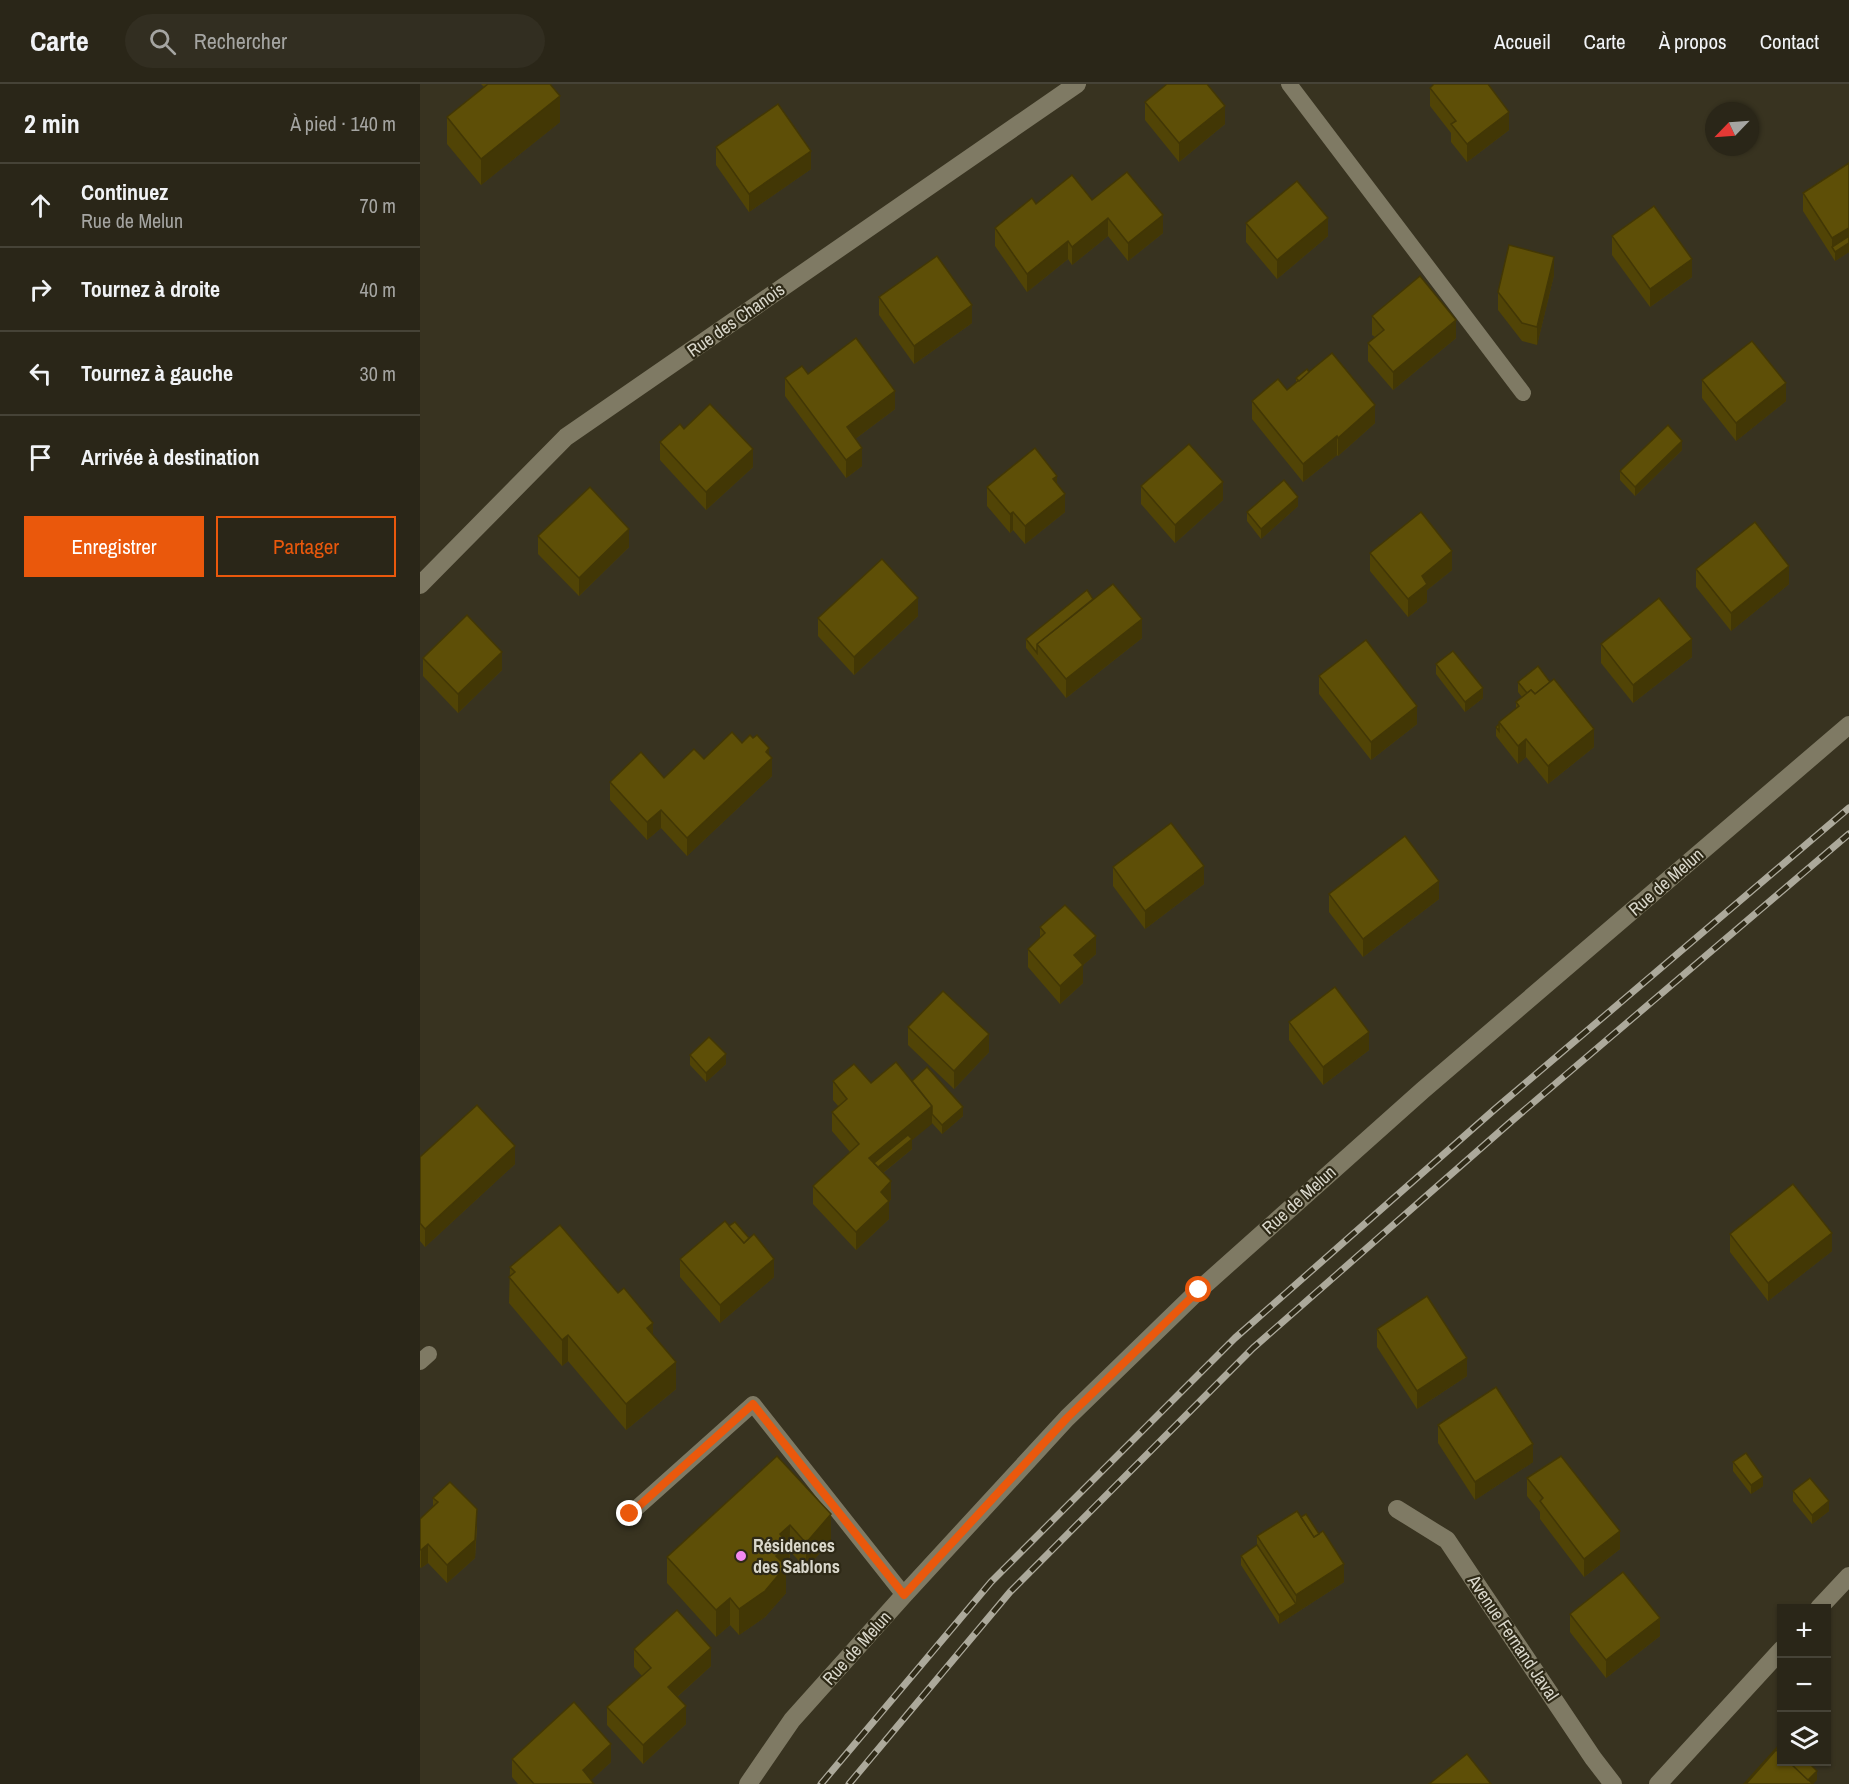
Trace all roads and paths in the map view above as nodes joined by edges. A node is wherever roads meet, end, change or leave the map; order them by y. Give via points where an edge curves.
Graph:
1 (1077, 84) edge
2 (1289, 84) edge
3 (1523, 393) dead end
4 (420, 585) edge
5 (1849, 725) edge
6 (1397, 1509) dead end
7 (630, 1514) dead end
8 (1849, 1576) edge
9 (904, 1595) junction
10 (1823, 1604) edge
11 (1777, 1654) edge
12 (748, 1784) edge
13 (1613, 1784) edge
14 (1658, 1784) edge

1 - 4 street, Rue des Chanois via 566,437
2 - 3 lane
5 - 9 street, Rue de Melun via 1423,1090 1199,1290 1067,1418
6 - 13 street, Avenue Fernand Javal via 1447,1540
7 - 9 lane via 753,1404
8 - 10 street
9 - 12 street, Rue de Melun via 792,1720
11 - 14 street

